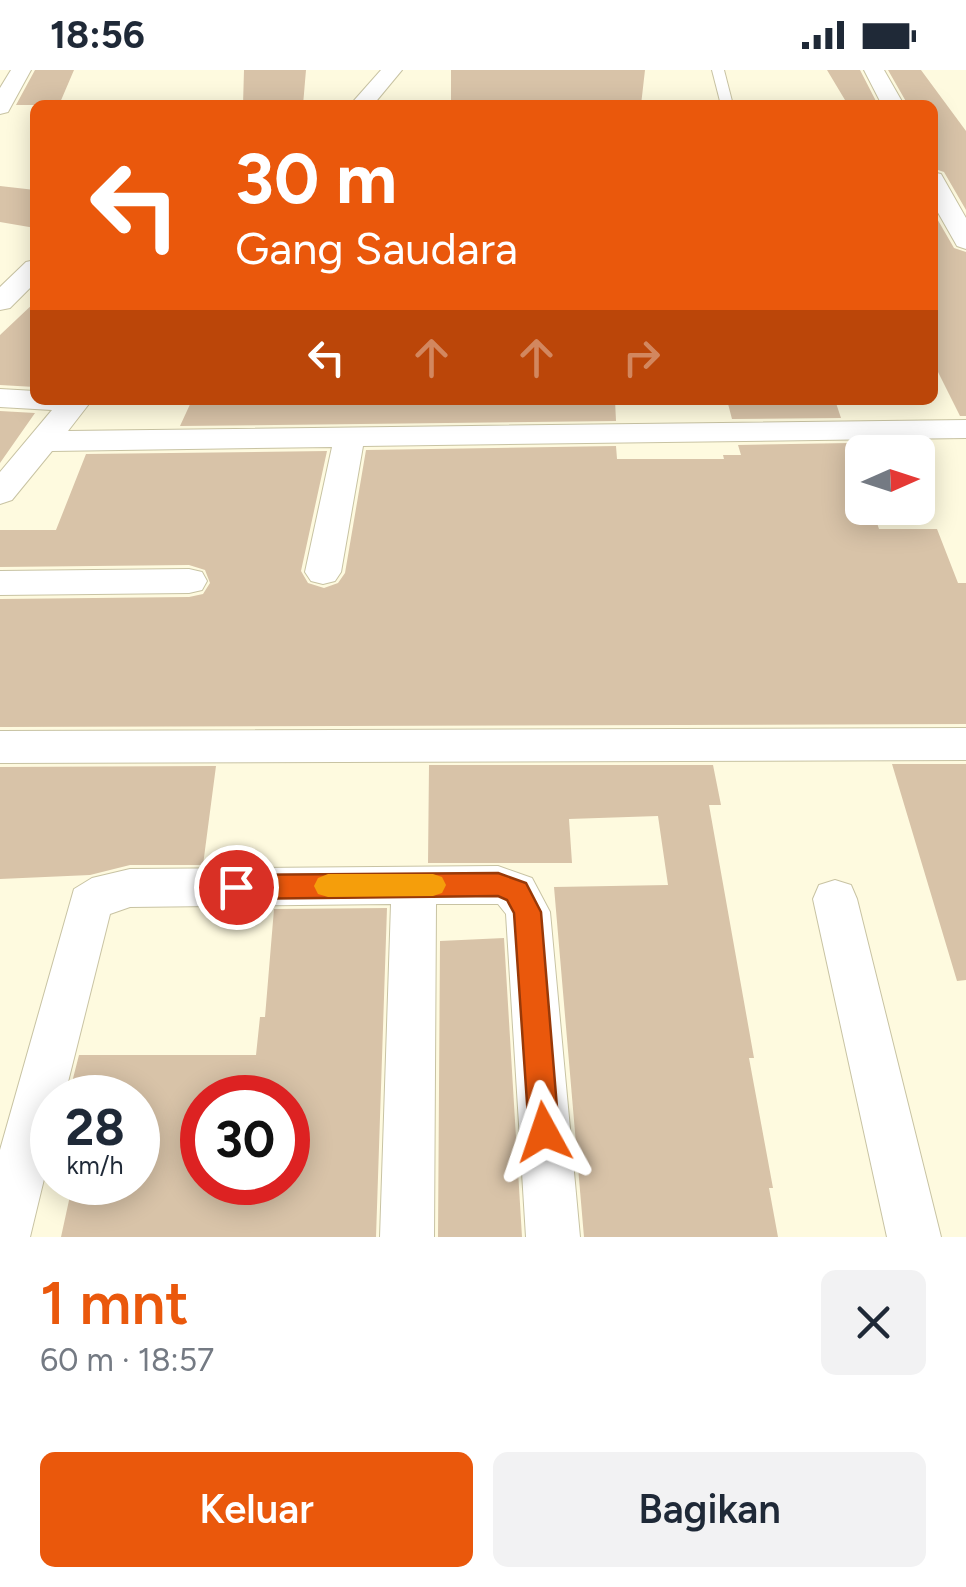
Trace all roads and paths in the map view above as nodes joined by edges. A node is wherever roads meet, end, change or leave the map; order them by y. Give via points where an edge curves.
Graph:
1 (20, 70) edge
2 (392, 70) edge
3 (718, 70) edge
4 (874, 70) edge
5 (365, 100) edge
6 (726, 100) edge
7 (890, 100) edge
8 (0, 107) edge
9 (938, 190) edge
10 (966, 241) edge
11 (30, 273) edge
12 (0, 302) edge
13 (0, 398) edge
14 (30, 399) edge
15 (73, 405) edge
16 (836, 405) edge
17 (966, 429) edge
18 (844, 432) junction
19 (350, 434) junction
20 (46, 441) junction
21 (0, 493) edge
22 (323, 572) dead end
23 (189, 581) dead end
24 (0, 583) edge
25 (966, 744) edge
26 (0, 746) edge
27 (414, 885) junction
28 (834, 899) dead end
29 (4, 1237) edge
30 (407, 1237) edge
31 (553, 1237) edge
32 (914, 1237) edge

1 - 8 street
2 - 5 street
3 - 6 lane
4 - 7 street
9 - 10 street
11 - 12 street
13 - 14 street
15 - 20 street
16 - 18 street
17 - 18 street
18 - 19 street
19 - 20 street
19 - 22 street
20 - 21 street
23 - 24 street
25 - 26 street
27 - 29 street via 130,888 108,890 90,903
27 - 30 street
27 - 31 street via 498,885 516,892 528,912
28 - 32 street

